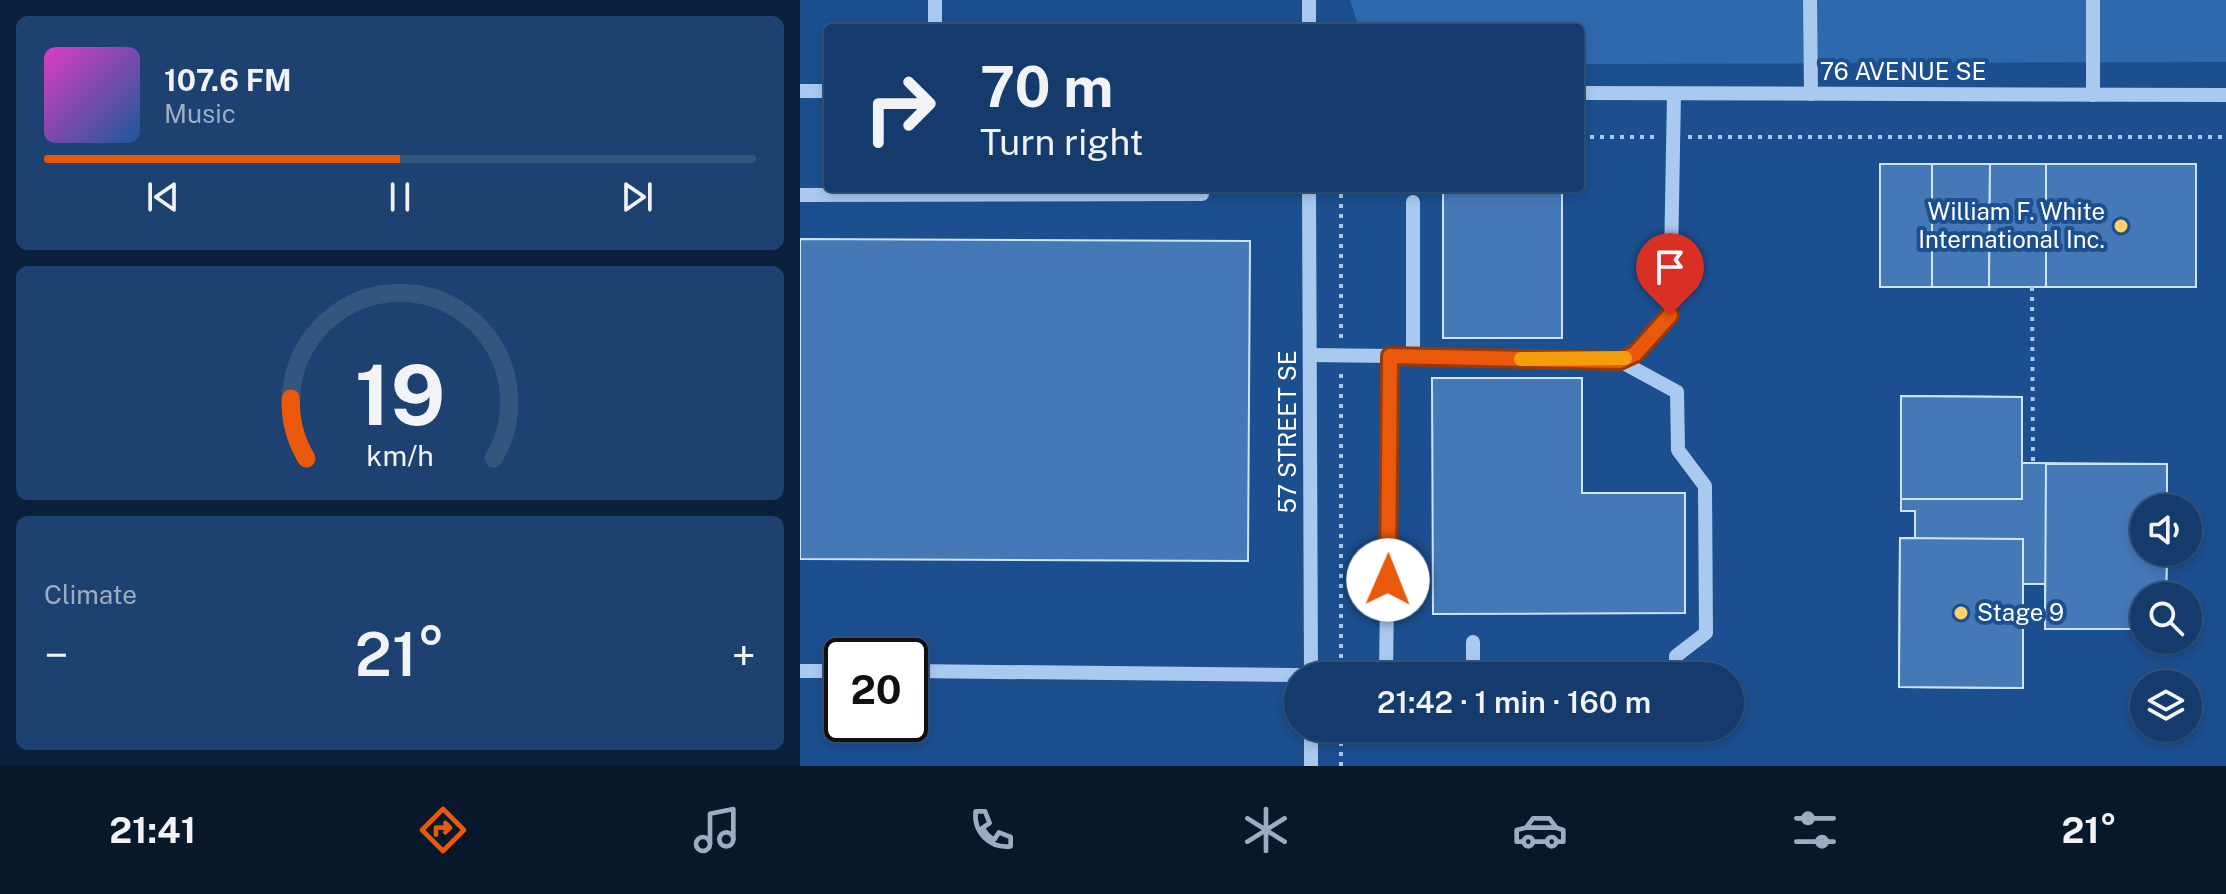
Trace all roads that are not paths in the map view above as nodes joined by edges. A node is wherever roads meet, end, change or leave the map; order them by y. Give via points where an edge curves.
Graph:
1 (935, 0) edge
2 (1309, 0) edge
3 (1810, 0) edge
4 (2093, 0) edge
5 (935, 24) edge
6 (1309, 24) edge
7 (800, 91) edge
8 (824, 91) edge
9 (1584, 93) edge
10 (1674, 94) junction
11 (1811, 94) junction
12 (2093, 95) junction
13 (2226, 95) edge
14 (934, 192) edge
15 (1309, 192) edge
16 (1202, 194) dead end
17 (800, 195) edge
18 (1413, 202) dead end
19 (1310, 355) junction
20 (1390, 356) junction
21 (1413, 356) junction
22 (1620, 361) junction
23 (1473, 642) dead end
24 (1311, 662) edge
25 (1387, 662) edge
26 (1473, 662) edge
27 (1676, 662) edge
28 (800, 671) edge
29 (824, 671) edge
30 (928, 671) edge
31 (1284, 675) edge
32 (1311, 742) edge
33 (1311, 766) edge

1 - 5 street
2 - 6 street
3 - 11 street
4 - 12 street
7 - 8 street
9 - 10 street, 76 AVENUE SE
10 - 11 street, 76 AVENUE SE
10 - 22 street via 1670,315 1635,354
11 - 12 street, 76 AVENUE SE
12 - 13 street, 76 AVENUE SE
14 - 16 street
14 - 17 street
15 - 19 street, 57 STREET SE
18 - 21 street
19 - 20 street
19 - 24 street, 57 STREET SE
20 - 21 street
20 - 25 street
21 - 22 street
22 - 27 street via 1677,392 1678,450 1705,486 1706,633 1676,656
23 - 26 street
28 - 29 street
30 - 31 street
32 - 33 street

